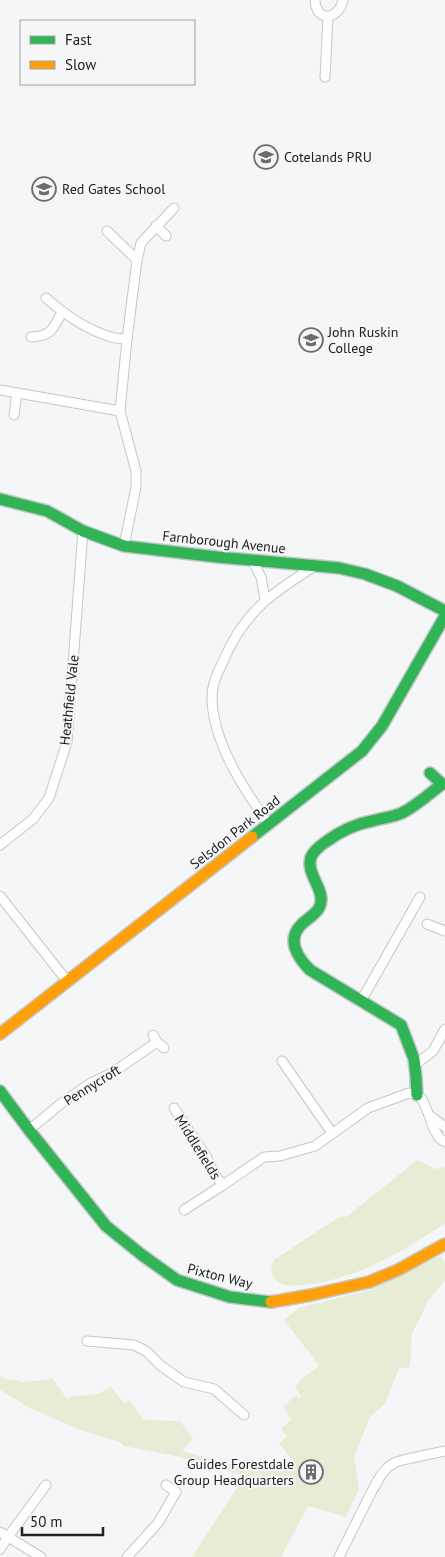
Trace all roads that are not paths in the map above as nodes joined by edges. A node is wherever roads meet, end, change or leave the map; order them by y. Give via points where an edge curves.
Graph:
1 (315, 0) edge
2 (344, 0) edge
3 (328, 16) junction
4 (325, 77) dead end
5 (174, 208) dead end
6 (156, 226) junction
7 (107, 231) dead end
8 (166, 236) dead end
9 (137, 260) junction
10 (46, 298) dead end
11 (62, 312) junction
12 (31, 337) dead end
13 (127, 338) junction
14 (0, 390) edge
15 (17, 393) junction
16 (120, 412) junction
17 (14, 415) dead end
18 (0, 499) edge
19 (83, 531) junction
20 (124, 546) junction
21 (252, 560) junction
22 (315, 566) junction
23 (265, 600) junction
24 (445, 611) edge
25 (445, 616) edge
26 (430, 773) dead end
27 (269, 824) junction
28 (0, 845) edge
29 (0, 896) edge
30 (420, 897) dead end
31 (427, 924) dead end
32 (445, 931) edge
33 (67, 981) junction
34 (361, 1001) junction
35 (445, 1029) edge
36 (0, 1034) edge
37 (164, 1048) dead end
38 (282, 1061) dead end
39 (415, 1064) junction
40 (0, 1091) edge
41 (417, 1095) junction
42 (174, 1108) dead end
43 (429, 1115) junction
44 (445, 1127) edge
45 (29, 1130) junction
46 (332, 1133) junction
47 (445, 1142) edge
48 (223, 1186) junction
49 (184, 1210) dead end
50 (445, 1244) edge
51 (87, 1342) dead end
52 (244, 1415) dead end
53 (445, 1451) edge
54 (46, 1485) dead end
55 (166, 1485) dead end
56 (4, 1535) edge
57 (0, 1549) edge
58 (41, 1557) edge
59 (127, 1557) edge
60 (339, 1557) edge

1 - 3 street via 319,12
2 - 3 street via 339,11
3 - 4 street
5 - 6 street
6 - 8 street
6 - 9 street via 141,243
7 - 9 street
9 - 13 street
10 - 11 street
11 - 12 street via 52,330 43,336
11 - 13 street via 112,338
13 - 16 street
14 - 15 street
15 - 16 street
15 - 17 street
16 - 20 street via 136,471 136,487
18 - 19 street, Farnborough Avenue via 47,511
19 - 20 street, Farnborough Avenue
19 - 28 street, Heathfield Vale via 67,742 49,798 33,819
20 - 21 street, Farnborough Avenue
21 - 22 street, Farnborough Avenue
21 - 23 street via 261,577
22 - 23 street
22 - 24 street, Farnborough Avenue via 364,574 397,586
23 - 27 street via 229,646 212,695 214,720 224,746 251,799
25 - 27 street, Selsdon Park Road via 382,726 362,751
26 - 34 street via 442,784 404,812 340,831 318,847 311,857 310,866 321,904 296,930 293,942 296,951 310,970
27 - 33 street, Selsdon Park Road
29 - 33 street
30 - 34 street
31 - 32 street
33 - 36 street, Selsdon Park Road
34 - 39 street via 401,1025
35 - 39 street via 433,1051
37 - 45 street, Pennycroft via 155,1038 112,1073 63,1102
38 - 46 street
39 - 41 street
40 - 45 street, Pixton Way
41 - 43 street
41 - 46 street, Middlefields via 409,1093 368,1108
42 - 48 street, Middlefields
43 - 44 street
43 - 47 street via 439,1138
45 - 50 street, Pixton Way via 106,1226 177,1280 230,1297 270,1302 370,1282
46 - 48 street, Middlefields via 315,1146 264,1157
48 - 49 street, Middlefields
51 - 52 street via 134,1345 184,1382 214,1390
53 - 60 street via 396,1462 388,1468 381,1475
54 - 56 street
55 - 59 street via 176,1492 158,1523
56 - 57 street
56 - 58 street

